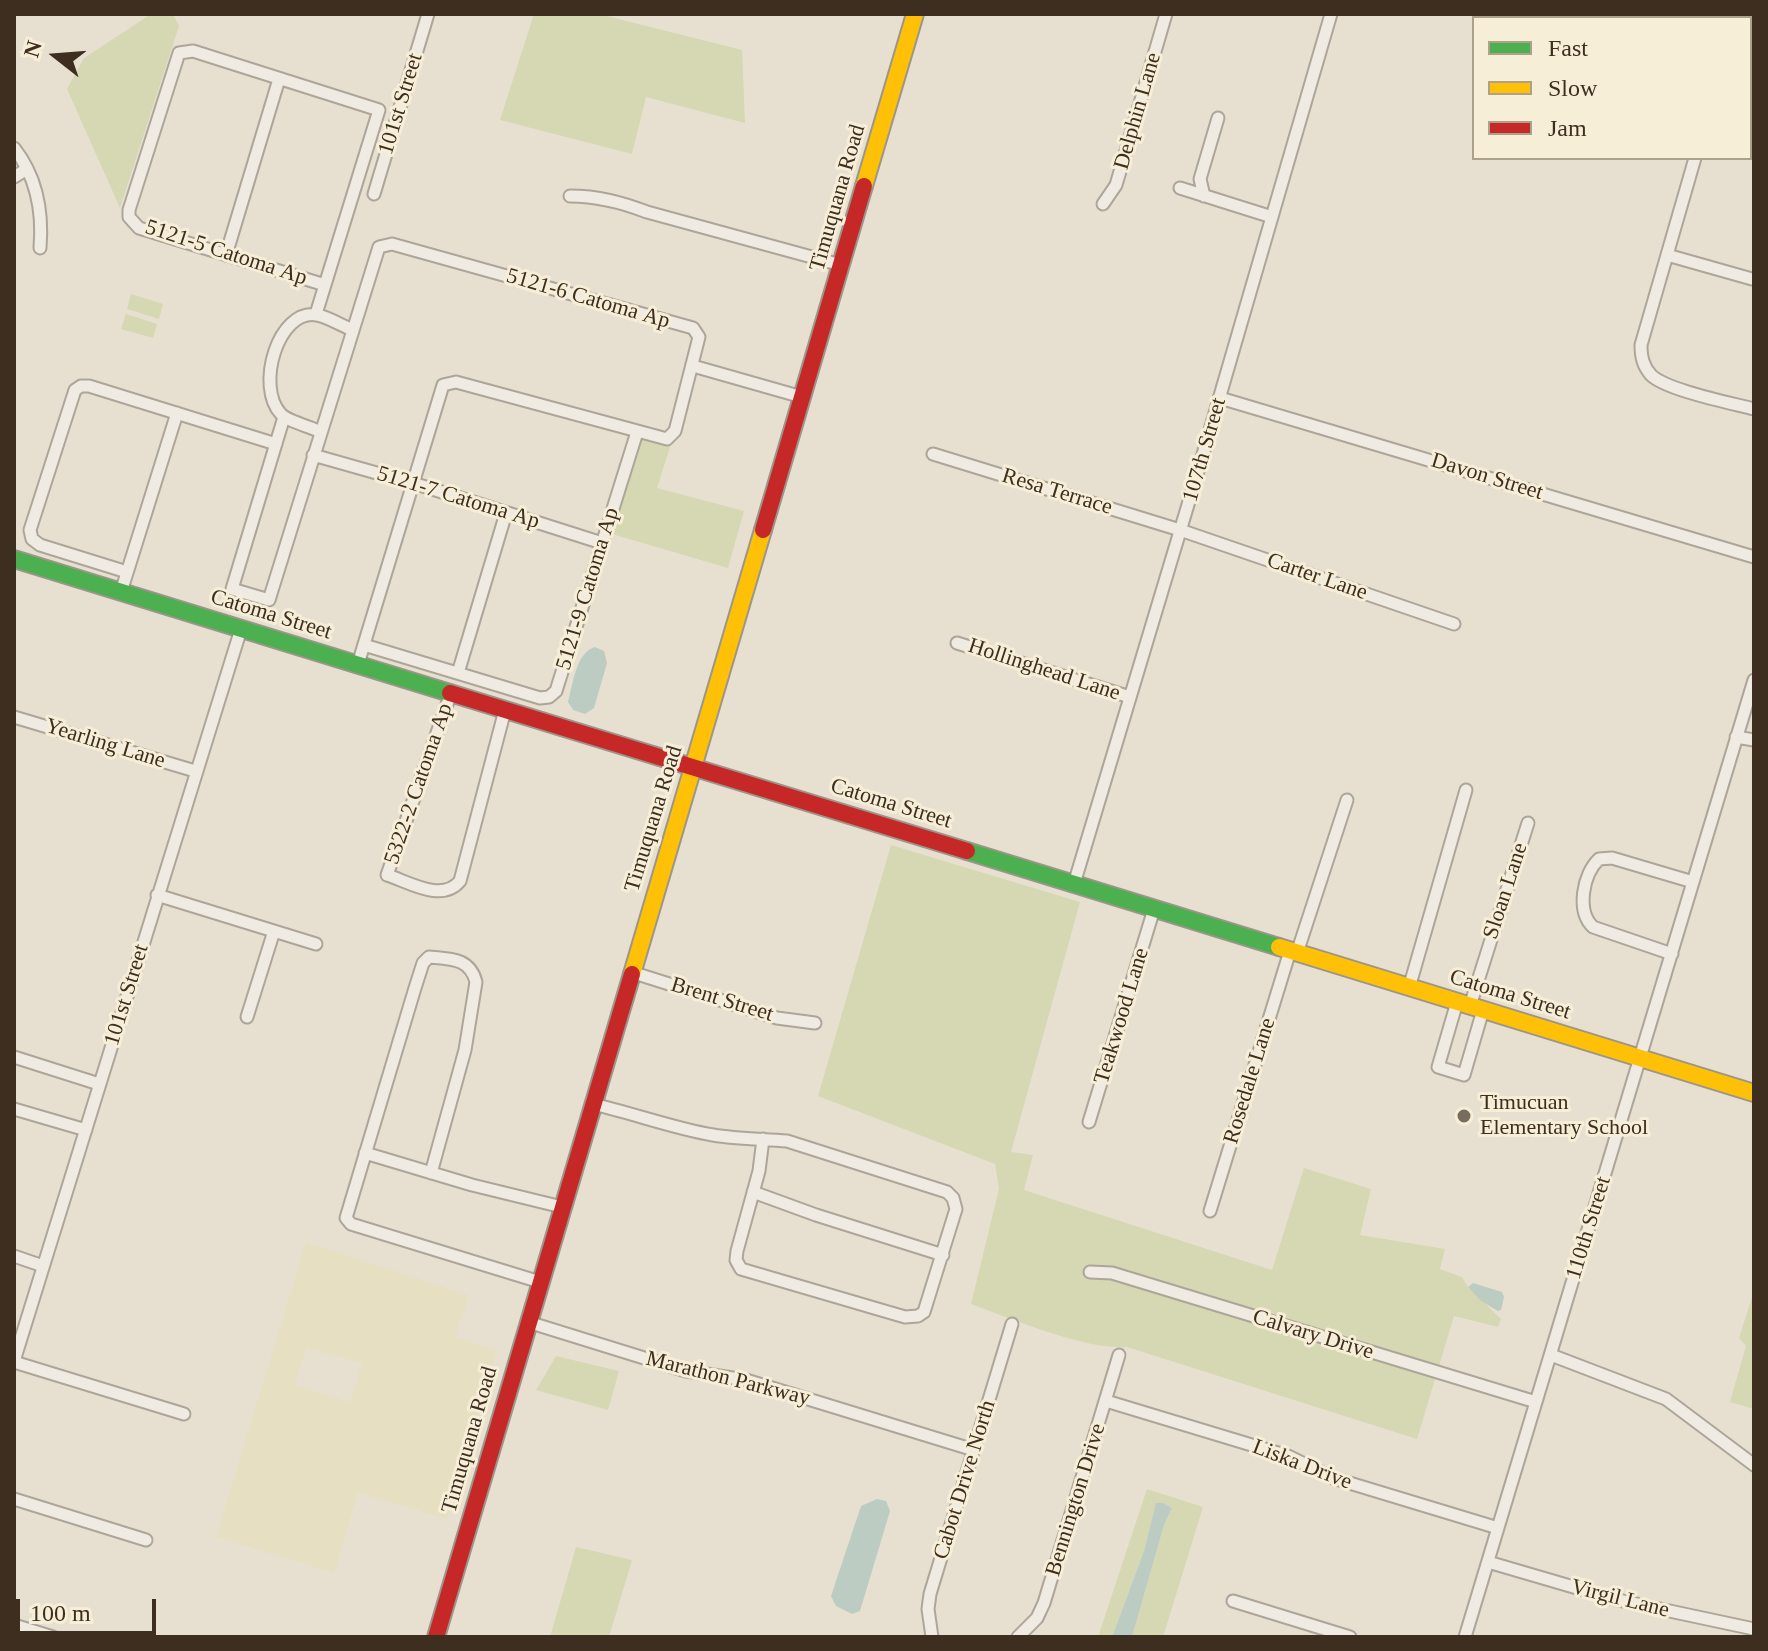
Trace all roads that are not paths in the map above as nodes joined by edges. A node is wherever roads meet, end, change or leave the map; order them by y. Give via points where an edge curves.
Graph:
1 (428, 14) edge
2 (915, 14) edge
3 (1166, 14) edge
4 (1331, 14) edge
5 (279, 79) junction
6 (1218, 118) dead end
7 (14, 148) edge
8 (1694, 160) edge
9 (27, 169) junction
10 (14, 177) edge
11 (1180, 188) dead end
12 (374, 194) dead end
13 (570, 196) dead end
14 (1204, 196) junction
15 (1103, 204) dead end
16 (1272, 217) junction
17 (40, 248) dead end
18 (226, 255) junction
19 (1667, 255) junction
20 (841, 265) junction
21 (1752, 279) dead end
22 (325, 285) junction
23 (316, 314) junction
24 (352, 330) junction
25 (693, 366) junction
26 (802, 397) junction
27 (1220, 398) junction
28 (1754, 409) edge
29 (177, 413) junction
30 (284, 417) junction
31 (321, 432) junction
32 (637, 432) junction
33 (276, 444) junction
34 (933, 454) dead end
35 (313, 455) junction
36 (413, 483) junction
37 (506, 513) junction
38 (1180, 530) junction
39 (602, 543) junction
40 (1754, 557) edge
41 (14, 559) edge
42 (127, 572) junction
43 (121, 592) junction
44 (1454, 624) dead end
45 (241, 629) junction
46 (957, 643) dead end
47 (364, 645) junction
48 (358, 664) junction
49 (458, 673) junction
50 (1754, 680) edge
51 (451, 693) junction
52 (1130, 697) junction
53 (505, 710) junction
54 (14, 717) edge
55 (1736, 737) junction
56 (1754, 740) edge
57 (692, 767) junction
58 (195, 771) junction
59 (1466, 790) dead end
60 (1347, 800) dead end
61 (1528, 823) dead end
62 (1693, 882) junction
63 (1074, 884) junction
64 (157, 895) junction
65 (1154, 909) junction
66 (274, 931) junction
67 (316, 944) dead end
68 (1294, 952) junction
69 (1672, 954) junction
70 (631, 972) junction
71 (1409, 988) junction
72 (1470, 1006) junction
73 (247, 1017) dead end
74 (815, 1023) dead end
75 (14, 1057) edge
76 (1640, 1058) junction
77 (99, 1084) junction
78 (1754, 1093) edge
79 (592, 1104) junction
80 (14, 1109) edge
81 (1089, 1122) dead end
82 (86, 1130) junction
83 (763, 1139) junction
84 (365, 1153) junction
85 (431, 1173) junction
86 (753, 1192) junction
87 (562, 1207) junction
88 (1210, 1211) dead end
89 (943, 1255) junction
90 (14, 1256) edge
91 (43, 1266) junction
92 (1090, 1272) dead end
93 (540, 1282) junction
94 (528, 1322) junction
95 (1012, 1324) dead end
96 (1119, 1355) dead end
97 (1551, 1355) junction
98 (14, 1362) edge
99 (1106, 1401) junction
100 (1536, 1402) junction
101 (184, 1414) dead end
102 (974, 1450) junction
103 (1754, 1465) edge
104 (14, 1499) edge
105 (1498, 1528) junction
106 (146, 1540) dead end
107 (1488, 1562) junction
108 (1233, 1601) dead end
109 (14, 1625) edge
110 (1754, 1629) edge
111 (53, 1637) edge
112 (436, 1637) edge
113 (932, 1637) edge
114 (1018, 1637) edge
115 (1350, 1637) edge
116 (1465, 1637) edge

1 - 12 street, 101st Street
2 - 20 street, Timuquana Road
3 - 15 street, Delphin Lane via 1116,185
4 - 16 street, 107th Street
5 - 18 street
5 - 18 street, 5121-5 Catoma Ap via 185,50 175,59 166,87 129,217 139,228
5 - 22 street, 5121-5 Catoma Ap via 379,110
6 - 14 street via 1200,179
7 - 9 street
8 - 19 street
9 - 10 street
9 - 17 street via 39,201
11 - 14 street
13 - 20 street via 622,202
14 - 16 street
16 - 27 street, 107th Street
18 - 22 street, 5121-5 Catoma Ap
19 - 21 street
19 - 28 street via 1641,345 1644,367 1659,382
20 - 26 street, Timuquana Road
22 - 23 street
23 - 24 street
23 - 30 street via 293,323 270,364 269,390
24 - 25 street, 5121-6 Catoma Ap via 376,252 392,244 693,328 700,344
24 - 31 street, 5121-6 Catoma Ap
25 - 26 street
25 - 32 street, 5121-6 Catoma Ap via 672,436 661,439
26 - 57 street, Timuquana Road
27 - 38 street, 107th Street
27 - 40 street, Davon Street
29 - 33 street
29 - 42 street
29 - 42 street via 89,386 81,386 71,397 30,530 32,539
30 - 31 street
30 - 33 street
31 - 35 street, 5121-6 Catoma Ap
32 - 36 street, 5121-6 Catoma Ap via 448,382 439,390
32 - 39 street, 5121-9 Catoma Ap
33 - 35 street, 5121-6 Catoma Ap via 232,589 248,594 269,600
34 - 38 street, Resa Terrace
35 - 36 street, 5121-7 Catoma Ap
36 - 37 street, 5121-7 Catoma Ap
36 - 47 street, 5121-6 Catoma Ap
37 - 39 street, 5121-7 Catoma Ap
37 - 49 street
38 - 44 street, Carter Lane
38 - 52 street, 107th Street
39 - 49 street, 5121-9 Catoma Ap via 556,691 540,698
41 - 43 street, Catoma Street
42 - 43 street
43 - 45 street, Catoma Street
45 - 48 street, Catoma Street
45 - 58 street, 101st Street
46 - 52 street, Hollinghead Lane
47 - 48 street, 5121-6 Catoma Ap
47 - 49 street, 5121-9 Catoma Ap
48 - 51 street, Catoma Street
50 - 55 street, 110th Street
51 - 53 street, Catoma Street
51 - 53 street, 5322-2 Catoma Ap via 387,875 440,892 460,881
52 - 63 street, 107th Street
53 - 57 street, Catoma Street
54 - 58 street, Yearling Lane
55 - 56 street
55 - 62 street, 110th Street
57 - 63 street, Catoma Street
57 - 70 street, Timuquana Road
58 - 64 street, 101st Street
59 - 71 street
60 - 68 street, Rosedale Lane
61 - 72 street, Sloan Lane
62 - 69 street, 110th Street
62 - 69 street via 1612,858 1599,859 1589,872 1583,912 1593,927
63 - 65 street, Catoma Street
64 - 66 street
64 - 77 street, 101st Street
65 - 68 street, Catoma Street
65 - 81 street, Teakwood Lane
66 - 67 street
66 - 73 street
68 - 71 street, Catoma Street
68 - 88 street, Rosedale Lane
69 - 76 street, 110th Street
70 - 74 street, Brent Street via 777,1018
70 - 79 street, Timuquana Road
71 - 72 street, Catoma Street
72 - 72 street via 1438,1067 1464,1075
72 - 76 street, Catoma Street
75 - 77 street
76 - 78 street, Catoma Street
76 - 97 street, 110th Street
77 - 82 street, 101st Street
79 - 83 street via 712,1135
79 - 87 street, Timuquana Road
80 - 82 street
82 - 91 street, 101st Street
83 - 86 street
83 - 89 street via 787,1141 947,1192 956,1209
84 - 85 street
84 - 85 street via 423,963 429,957 456,960 470,967 476,982 465,1050
84 - 93 street via 348,1222
85 - 87 street
86 - 89 street
86 - 89 street via 737,1251 741,1269 911,1318 924,1312
87 - 93 street, Timuquana Road
90 - 91 street
91 - 98 street, 101st Street
92 - 100 street, Calvary Drive via 1112,1273
93 - 94 street, Timuquana Road
94 - 102 street, Marathon Parkway via 686,1371 746,1380
94 - 112 street, Timuquana Road
95 - 102 street, Cabot Drive North
96 - 99 street, Bennington Drive
97 - 100 street, 110th Street
97 - 103 street via 1666,1399
98 - 101 street
99 - 105 street, Liska Drive
99 - 114 street, Bennington Drive via 1044,1603
100 - 105 street, 110th Street
102 - 113 street, Cabot Drive North via 930,1594
104 - 106 street
105 - 107 street, 110th Street
107 - 110 street, Virgil Lane via 1586,1593
107 - 116 street, 110th Street
108 - 115 street
109 - 111 street

